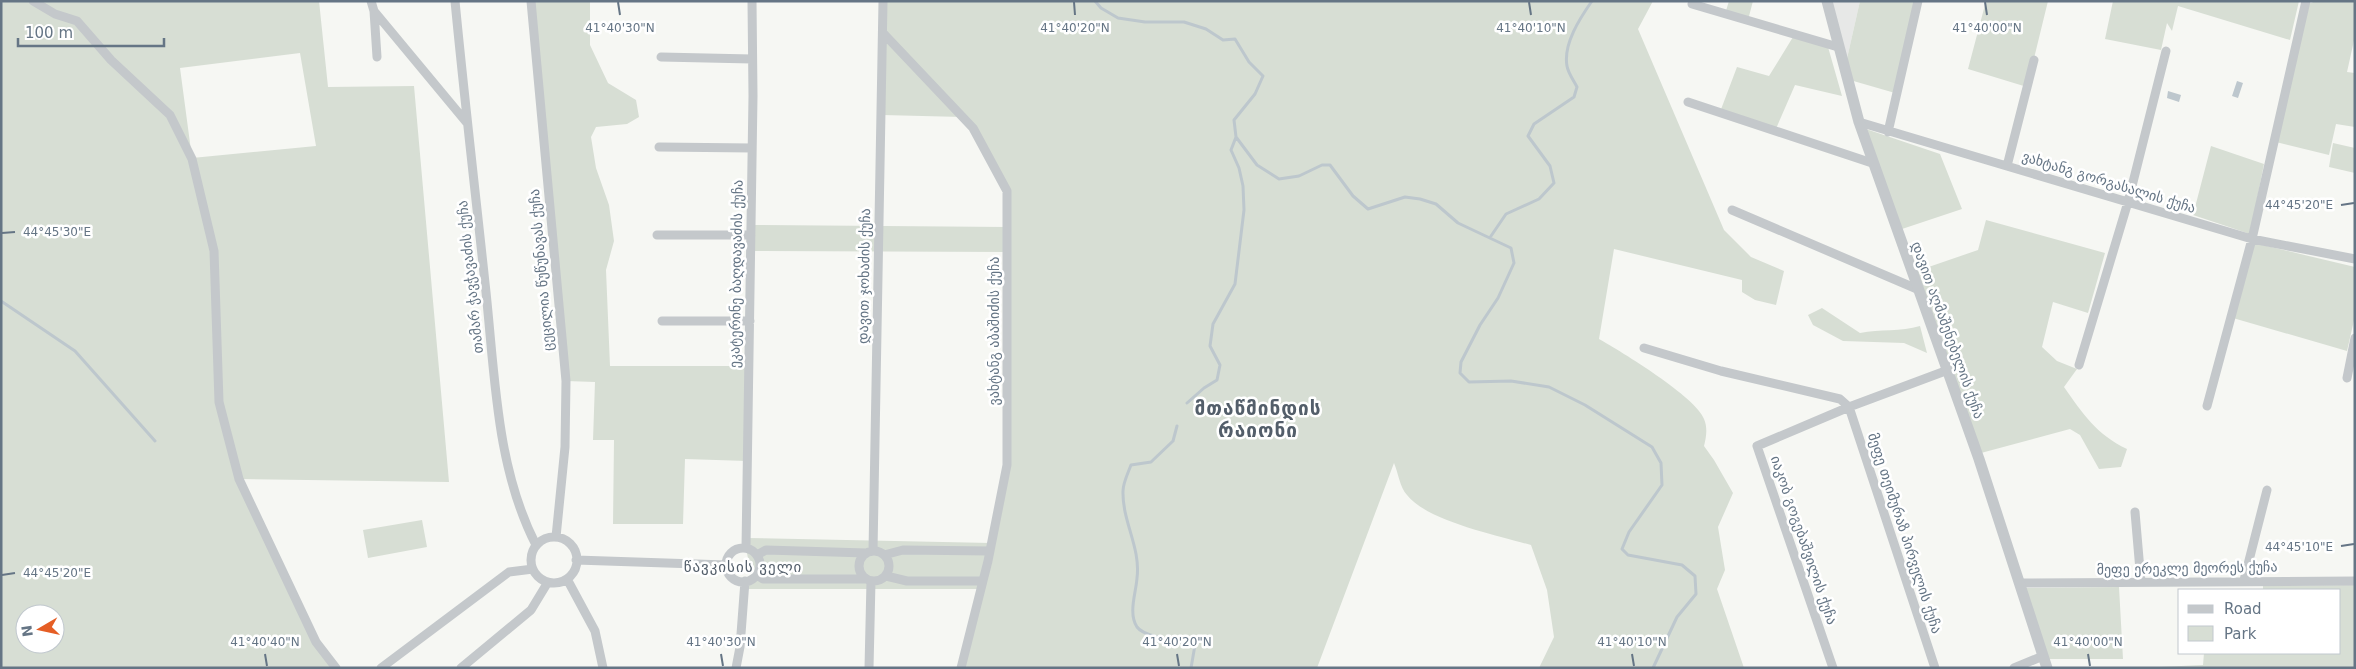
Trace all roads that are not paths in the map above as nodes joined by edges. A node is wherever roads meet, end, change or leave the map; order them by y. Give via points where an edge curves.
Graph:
1 (33, 1) edge
2 (371, 1) edge
3 (455, 1) edge
4 (531, 1) edge
5 (752, 1) edge
6 (883, 1) edge
7 (1827, 1) edge
8 (1918, 1) edge
9 (2306, 1) edge
10 (1692, 4) dead end
11 (374, 11) junction
12 (884, 34) junction
13 (1838, 47) junction
14 (2166, 51) dead end
15 (378, 57) dead end
16 (661, 57) dead end
17 (752, 59) junction
18 (2034, 60) dead end
19 (1688, 102) dead end
20 (1859, 122) junction
21 (467, 124) junction
22 (1888, 132) junction
23 (660, 147) dead end
24 (752, 148) junction
25 (1872, 163) junction
26 (2007, 166) junction
27 (2128, 202) junction
28 (1732, 210) dead end
29 (657, 235) dead end
30 (751, 235) junction
31 (2252, 239) junction
32 (2355, 259) edge
33 (1916, 289) junction
34 (662, 321) dead end
35 (750, 321) junction
36 (2355, 338) edge
37 (1644, 348) dead end
38 (2078, 365) dead end
39 (1948, 370) junction
40 (2346, 378) dead end
41 (2207, 406) dead end
42 (1849, 407) junction
43 (2267, 490) dead end
44 (2135, 512) dead end
45 (556, 537) junction
46 (536, 545) junction
47 (746, 548) junction
48 (990, 551) junction
49 (869, 552) junction
50 (757, 555) junction
51 (884, 555) junction
52 (576, 560) junction
53 (726, 565) junction
54 (533, 569) junction
55 (757, 575) junction
56 (886, 576) junction
57 (567, 579) junction
58 (868, 580) junction
59 (2244, 580) junction
60 (745, 581) junction
61 (983, 581) junction
62 (2355, 581) edge
63 (548, 582) junction
64 (2141, 582) junction
65 (2019, 583) junction
66 (2045, 662) edge
67 (384, 666) edge
68 (336, 668) edge
69 (461, 668) edge
70 (603, 668) edge
71 (736, 668) edge
72 (869, 668) edge
73 (961, 668) edge
74 (1832, 668) edge
75 (1935, 668) edge
76 (2014, 668) edge

1 - 68 street via 77,22 111,60 170,115 192,159 214,251 219,402 240,479 316,642
2 - 11 street
3 - 21 street, თამარ ჭავჭავაძის ქუჩა
4 - 45 street, ცეცილია წუწუნავას ქუჩა via 566,381 565,447
5 - 17 street, ეკატერინე ბაღდავაძის ქუჩა
6 - 12 street, დავით ჯოხაძის ქუჩა
7 - 13 street, დავით აღმაშენებელის ქუჩა
8 - 22 street
9 - 31 street
10 - 13 street
11 - 15 street
11 - 21 street
12 - 48 street, ვახტანგ აბაშიძის ქუჩა via 973,128 1007,191 1007,464
12 - 49 street, დავით ჯოხაძის ქუჩა
13 - 20 street, დავით აღმაშენებელის ქუჩა
14 - 27 street
16 - 17 street
17 - 24 street, ეკატერინე ბაღდავაძის ქუჩა
18 - 26 street
19 - 25 street
20 - 22 street, ვახტანგ გორგასალის ქუჩა
20 - 25 street, დავით აღმაშენებელის ქუჩა
21 - 46 street, თამარ ჭავჭავაძის ქუჩა via 498,411 513,488
22 - 26 street, ვახტანგ გორგასალის ქუჩა
23 - 24 street
24 - 30 street, ეკატერინე ბაღდავაძის ქუჩა
25 - 33 street, დავით აღმაშენებელის ქუჩა
26 - 27 street, ვახტანგ გორგასალის ქუჩა
27 - 31 street, ვახტანგ გორგასალის ქუჩა
27 - 38 street
28 - 33 street
29 - 30 street
30 - 35 street, ეკატერინე ბაღდავაძის ქუჩა
31 - 32 street, ვახტანგ გორგასალის ქუჩა
31 - 41 street
33 - 39 street, დავით აღმაშენებელის ქუჩა
34 - 35 street
35 - 47 street, ეკატერინე ბაღდავაძის ქუჩა
36 - 40 street
37 - 42 street via 1722,371 1840,399
39 - 42 street, იაკობ გოგებაშვილის ქუჩა
39 - 65 street, დავით აღმაშენებელის ქუჩა
42 - 74 street, იაკობ გოგებაშვილის ქუჩა via 1757,446
42 - 75 street, მეფე თეიმურაზ პირველის ქუჩა
43 - 59 street
44 - 64 street
45 - 46 street
45 - 52 street via 571,545
46 - 54 street via 532,552
47 - 50 street
47 - 53 street via 730,554
48 - 51 street via 903,550
48 - 61 street, ვახტანგ აბაშიძის ქუჩა
49 - 50 street via 766,550
49 - 51 street
49 - 58 street via 860,561 859,568
50 - 55 street via 760,567
51 - 56 street via 889,566
52 - 53 street
52 - 57 street
53 - 60 street via 729,574
54 - 63 street
54 - 67 street via 509,572
55 - 58 street via 763,579
55 - 60 street
56 - 58 street via 878,581
56 - 61 street via 907,581
57 - 63 street
57 - 70 street via 595,631
58 - 72 street
59 - 62 street, მეფე ერეკლე მეორეს ქუჩა
59 - 64 street, მეფე ერეკლე მეორეს ქუჩა
60 - 71 street
61 - 73 street, ვახტანგ აბაშიძის ქუჩა
63 - 69 street via 530,610
64 - 65 street, მეფე ერეკლე მეორეს ქუჩა
65 - 66 street, დავით აღმაშენებელის ქუჩა
66 - 76 street

